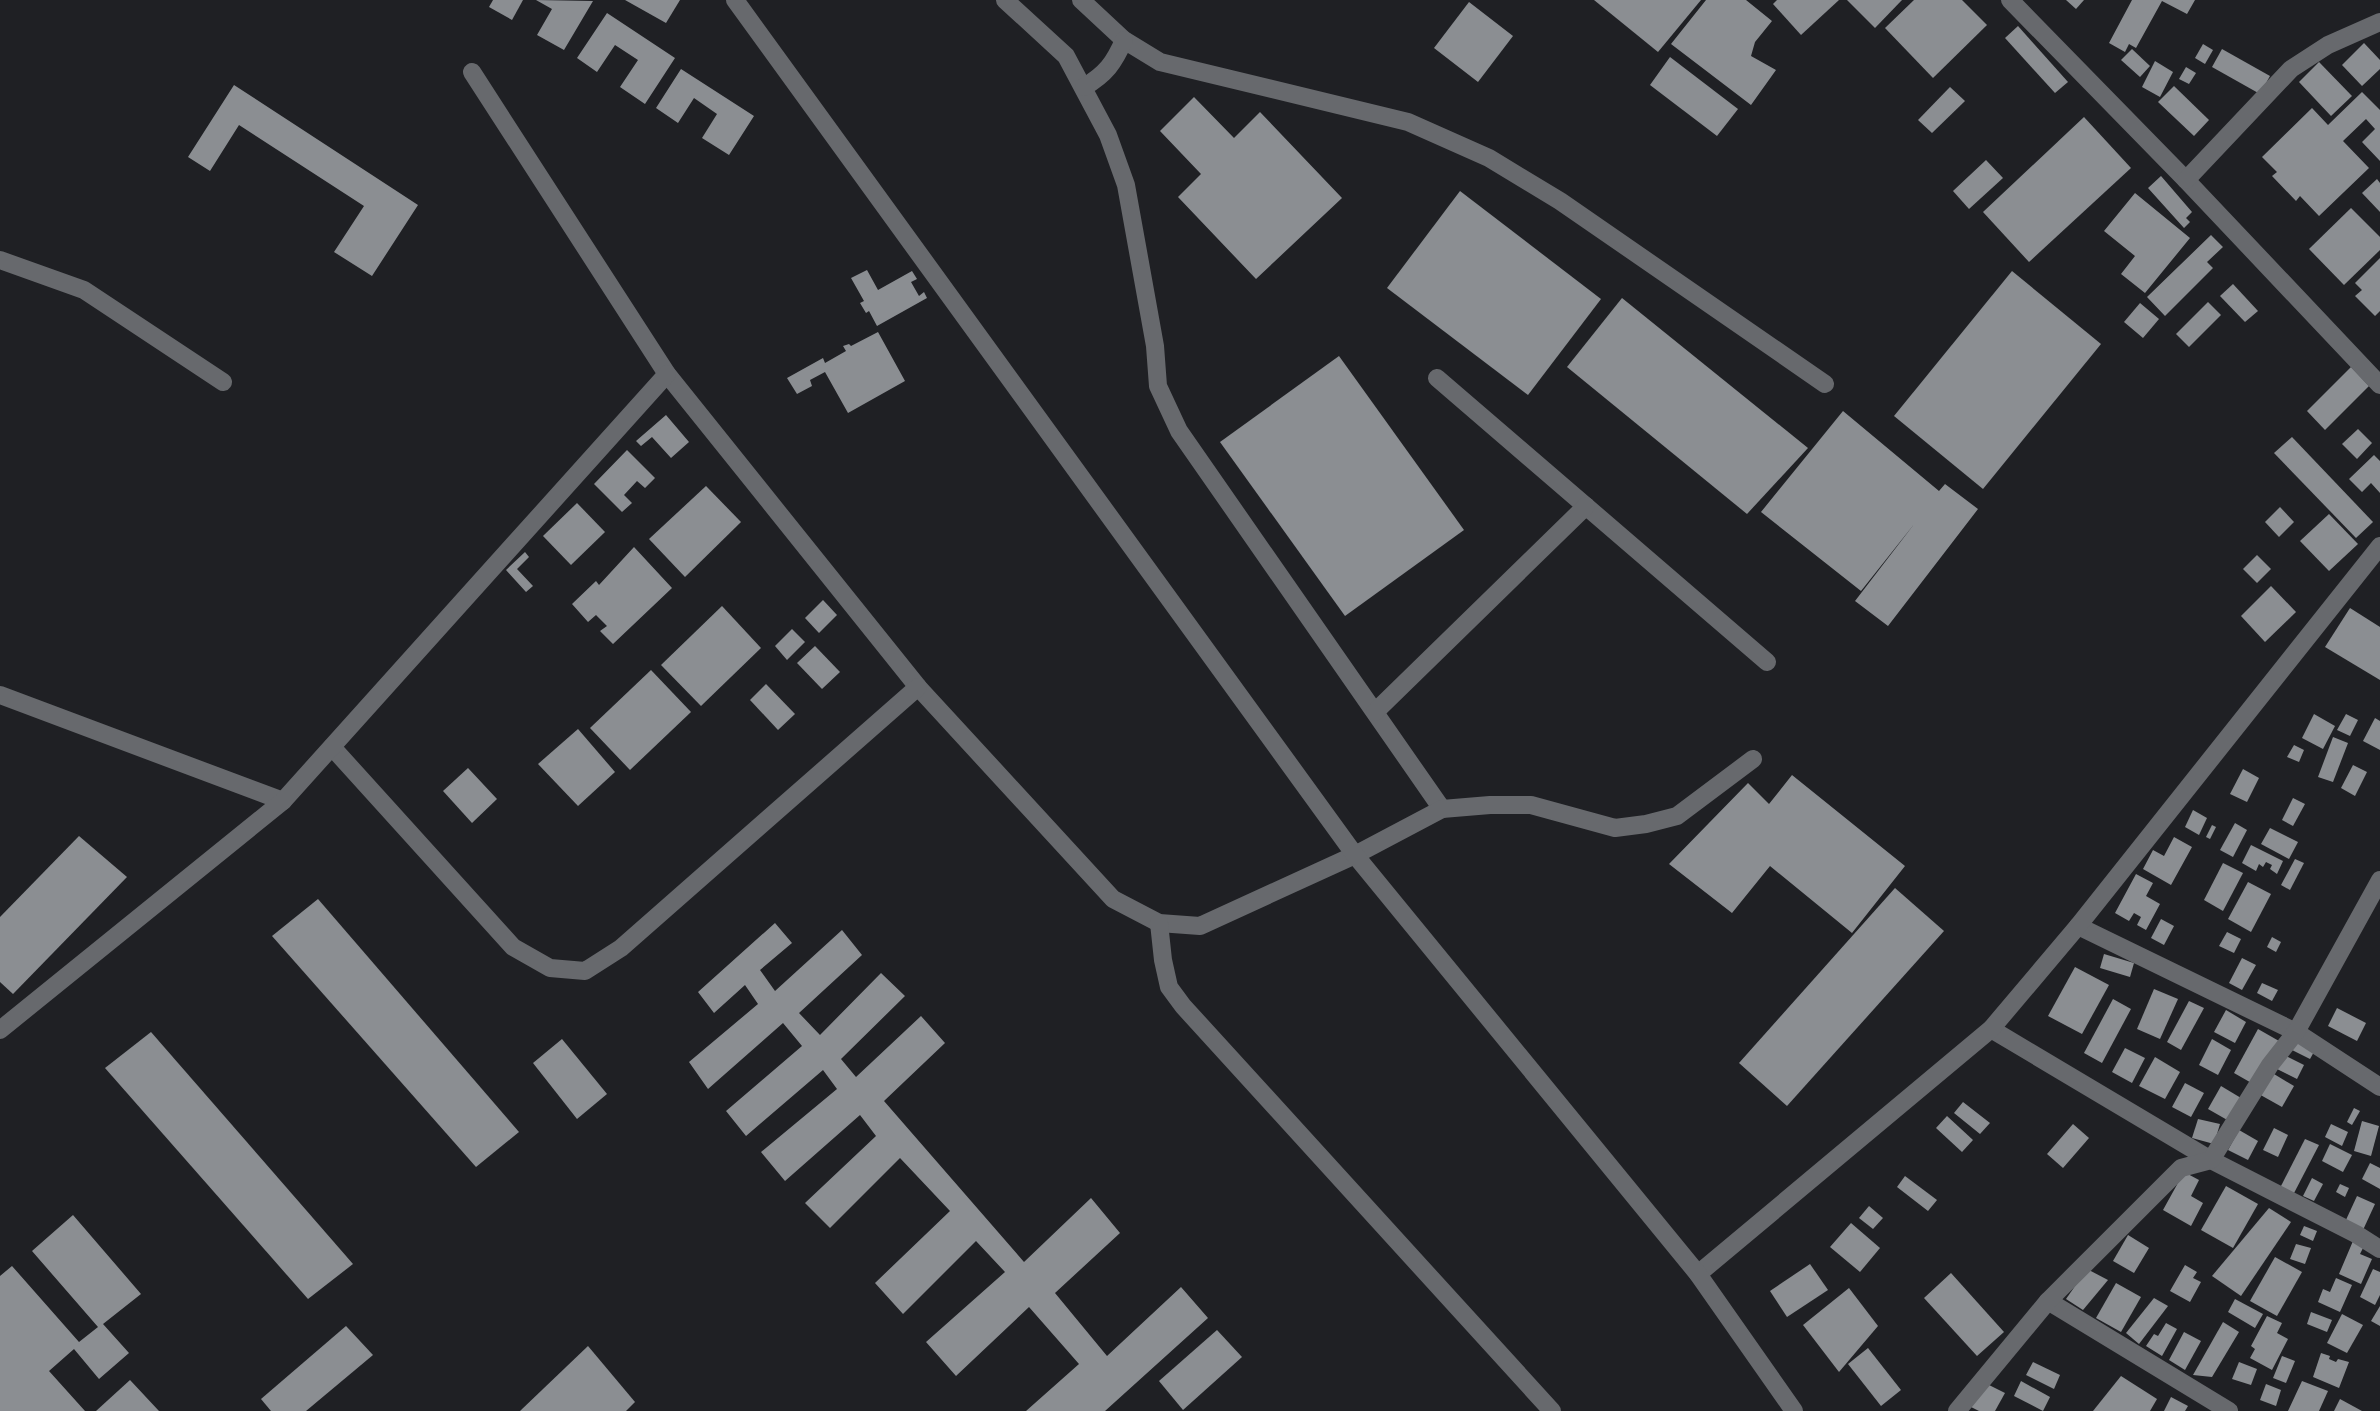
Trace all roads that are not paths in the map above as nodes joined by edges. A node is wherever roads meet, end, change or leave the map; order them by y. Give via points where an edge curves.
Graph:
1 (735, 0) edge
2 (1005, 0) edge
3 (1081, 0) edge
4 (2010, 0) edge
5 (2380, 22) edge
6 (1124, 40) junction
7 (472, 72) dead end
8 (1084, 87) junction
9 (2186, 180) junction
10 (0, 261) edge
11 (667, 374) junction
12 (1437, 378) dead end
13 (223, 382) dead end
14 (1825, 384) dead end
15 (2380, 385) edge
16 (1586, 506) junction
17 (2380, 546) edge
18 (1767, 662) dead end
19 (918, 687) junction
20 (0, 695) edge
21 (1375, 712) junction
22 (332, 747) junction
23 (1753, 759) dead end
24 (283, 801) junction
25 (1442, 809) junction
26 (1354, 855) junction
27 (2380, 880) edge
28 (1159, 923) junction
29 (2078, 926) junction
30 (1991, 1029) junction
31 (0, 1030) edge
32 (2296, 1032) junction
33 (2380, 1087) edge
34 (2211, 1160) junction
35 (2380, 1249) edge
36 (1698, 1274) junction
37 (2048, 1301) junction
38 (1552, 1411) edge
39 (1794, 1411) edge
40 (1956, 1411) edge
41 (2229, 1411) edge

1 - 26 street
2 - 8 street via 1066,56
3 - 6 street
4 - 9 street
5 - 9 street via 2328,45 2291,69
6 - 8 street via 1114,61 1099,78
6 - 14 street via 1160,62 1408,122 1489,158 1560,201
7 - 11 street
8 - 21 street via 1108,135 1126,185 1155,346 1158,386 1179,431
9 - 15 street
10 - 13 street via 84,290
11 - 19 street
11 - 22 street
12 - 16 street
16 - 18 street
16 - 21 street
17 - 29 street
19 - 22 street via 621,948 585,971 550,968 513,948
19 - 28 street via 1113,899
20 - 24 street
21 - 25 street
22 - 24 street
23 - 25 street via 1677,816 1646,824 1615,828 1531,805
24 - 31 street
25 - 26 street
26 - 28 street via 1200,926
26 - 36 street
27 - 32 street
28 - 38 street via 1169,987 1183,1006
29 - 30 street
29 - 32 street
30 - 34 street
30 - 36 street
32 - 33 street
32 - 34 street via 2270,1065
34 - 35 street
34 - 37 street via 2181,1168
36 - 39 street
37 - 40 street
37 - 41 street

